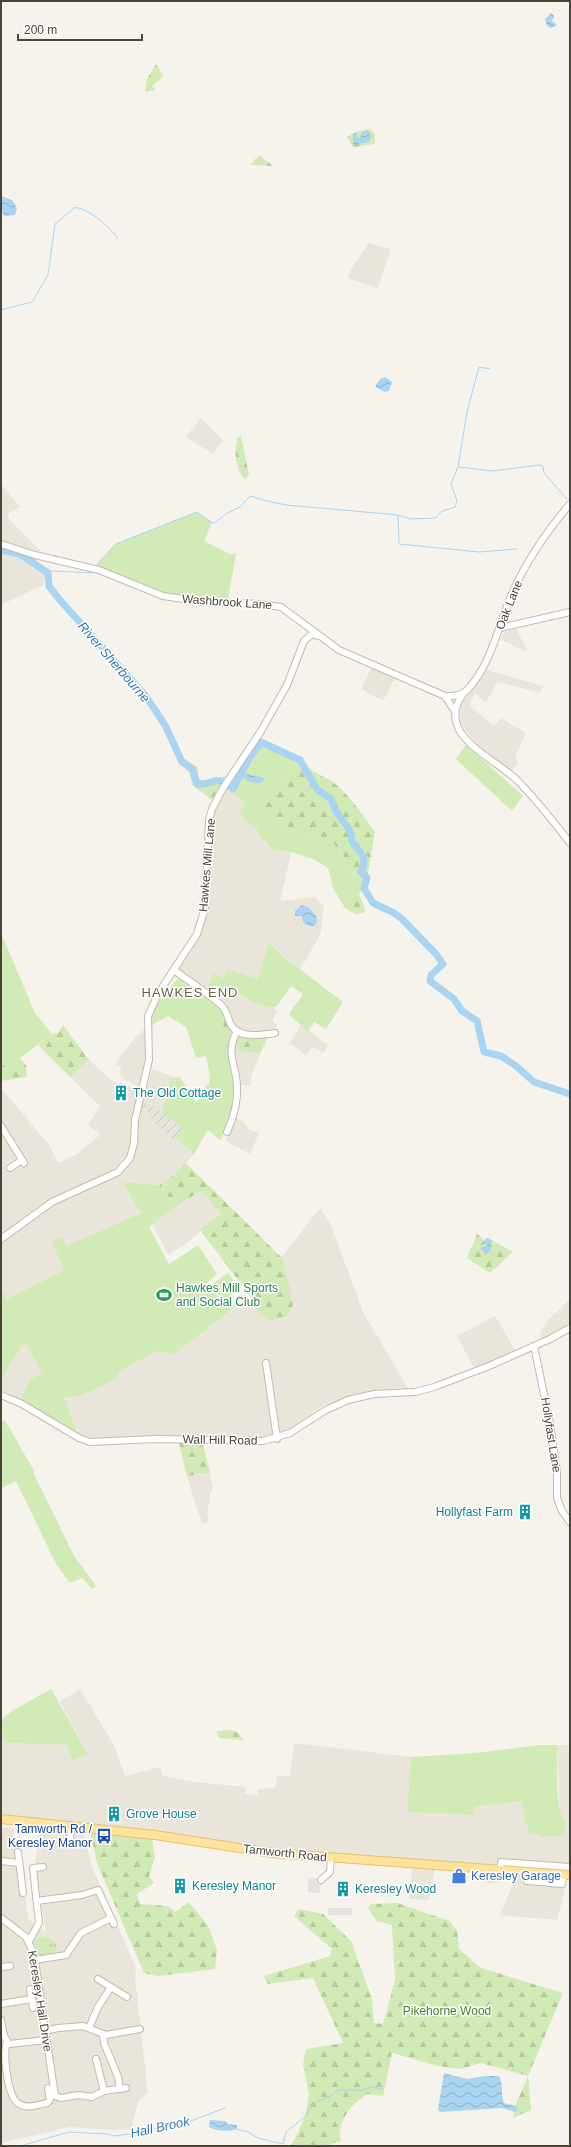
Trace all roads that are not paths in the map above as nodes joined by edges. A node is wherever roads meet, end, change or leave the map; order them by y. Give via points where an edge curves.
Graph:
1 (570, 504) edge
2 (1, 544) edge
3 (570, 612) edge
4 (305, 625) junction
5 (500, 628) junction
6 (318, 636) junction
7 (304, 641) junction
8 (463, 694) junction
9 (445, 696) junction
10 (454, 710) junction
11 (570, 843) edge
12 (174, 970) junction
13 (237, 1031) junction
14 (275, 1033) dead end
15 (1, 1126) edge
16 (227, 1132) dead end
17 (10, 1168) dead end
18 (1, 1239) edge
19 (570, 1328) edge
20 (534, 1346) junction
21 (266, 1363) dead end
22 (1, 1395) edge
23 (277, 1439) junction
24 (570, 1522) edge
25 (1, 1819) edge
26 (72, 1826) junction
27 (69, 1844) dead end
28 (18, 1852) dead end
29 (331, 1857) junction
30 (1, 1861) edge
31 (19, 1863) junction
32 (43, 1867) dead end
33 (570, 1867) edge
34 (500, 1870) junction
35 (567, 1875) edge
36 (321, 1880) dead end
37 (23, 1894) dead end
38 (37, 1901) junction
39 (1, 1918) edge
40 (29, 1941) junction
41 (36, 1960) junction
42 (10, 1966) dead end
43 (1, 1967) edge
44 (98, 1979) dead end
45 (110, 1987) junction
46 (30, 1989) dead end
47 (127, 1997) dead end
48 (31, 1999) junction
49 (1, 2004) edge
50 (33, 2008) dead end
51 (1, 2020) edge
52 (89, 2028) junction
53 (140, 2029) dead end
54 (45, 2031) junction
55 (103, 2034) junction
56 (2, 2037) edge
57 (46, 2040) junction
58 (7, 2042) junction
59 (96, 2058) dead end
60 (48, 2088) dead end
61 (104, 2091) junction

1 - 5 street, Oak Lane via 549,532 516,586
2 - 4 street, Washbrook Lane via 99,570 163,596 204,602 281,607
3 - 5 street
4 - 6 street, Washbrook Lane
4 - 7 street, Hawkes Mill Lane
5 - 8 street, Oak Lane via 482,668
6 - 7 street via 312,634
6 - 9 street, Washbrook Lane via 339,650
7 - 12 street, Hawkes Mill Lane via 274,710 229,778 212,810 209,820 207,888 202,921 197,934
8 - 9 street
8 - 10 street, Oak Lane
9 - 10 street
10 - 11 street via 454,718 473,746 519,782
12 - 13 street via 222,1006
12 - 18 street, Hawkes Mill Lane via 158,994 148,1016 149,1060 135,1120 134,1148 127,1163 118,1172 52,1202
13 - 14 street via 262,1035
13 - 16 street via 230,1045 237,1101
15 - 17 street via 23,1161
19 - 20 street, Wall Hill Road
20 - 23 street, Wall Hill Road via 434,1387 415,1392 374,1394 348,1400
20 - 24 street, Hollyfast Lane via 550,1423 557,1472 557,1498
21 - 23 street
22 - 23 street, Wall Hill Road via 90,1442 155,1439 248,1442
25 - 26 main road, Tamworth Road
26 - 27 street
26 - 29 main road, Tamworth Road via 155,1835 272,1853
28 - 31 street
29 - 34 main road, Tamworth Road
29 - 36 street via 330,1872
30 - 31 street
31 - 37 street
32 - 38 street via 33,1868
33 - 34 street via 502,1862
34 - 35 main road, Tamworth Road
38 - 40 street via 39,1923
38 - 41 street via 82,1895 96,1890 113,1921 81,1933 66,1955
39 - 40 street, Keresley Hall Drive
40 - 41 street, Keresley Hall Drive
41 - 54 street, Keresley Hall Drive
42 - 43 street
44 - 45 street
45 - 47 street
45 - 52 street
46 - 48 street
48 - 49 street
48 - 50 street
51 - 56 street
52 - 54 street via 70,2026
52 - 55 street
53 - 55 street
54 - 57 street, Keresley Hall Drive
55 - 61 street via 104,2043 123,2088
56 - 58 street
57 - 58 street via 12,2044
57 - 61 street, Keresley Hall Drive via 55,2096 92,2097
58 - 60 street via 4,2051 11,2091 16,2101 24,2106 47,2103 50,2100
59 - 61 street

